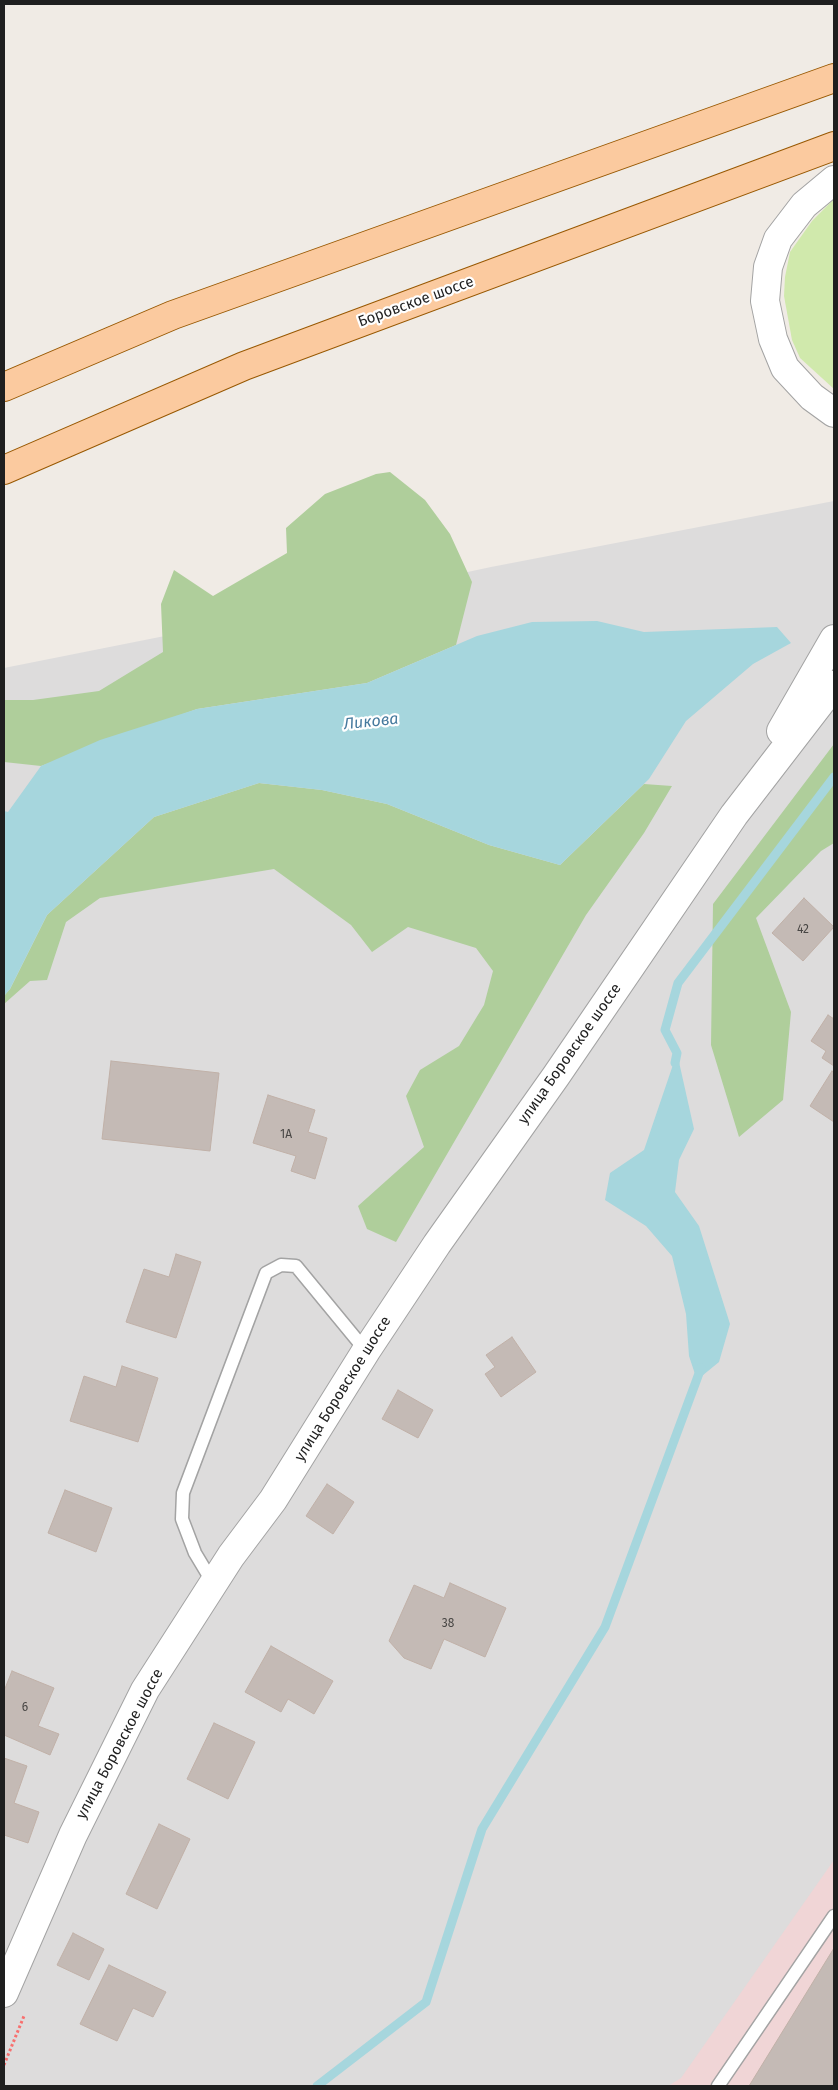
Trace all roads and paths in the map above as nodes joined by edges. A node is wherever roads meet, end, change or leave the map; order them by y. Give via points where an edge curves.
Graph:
1 (834, 78) edge
2 (834, 146) edge
3 (834, 180) edge
4 (4, 387) edge
5 (834, 413) edge
6 (4, 470) edge
7 (834, 639) edge
8 (834, 685) edge
9 (734, 815) junction
10 (366, 1351) junction
11 (213, 1583) junction
12 (834, 1916) edge
13 (4, 1993) edge
14 (718, 2086) edge

1 - 4 main road via 173,315
2 - 6 main road, Боровское шоссе via 244,366
3 - 5 street via 804,206 778,239 768,266 765,301 773,339 785,368
7 - 9 street
8 - 9 street
9 - 10 street, улица Боровское шоссе
10 - 11 street, улица Боровское шоссе via 273,1500
10 - 11 lane via 296,1266 281,1265 266,1273 182,1493 182,1519 195,1553
11 - 13 street, улица Боровское шоссе via 145,1690 73,1836
12 - 14 lane

